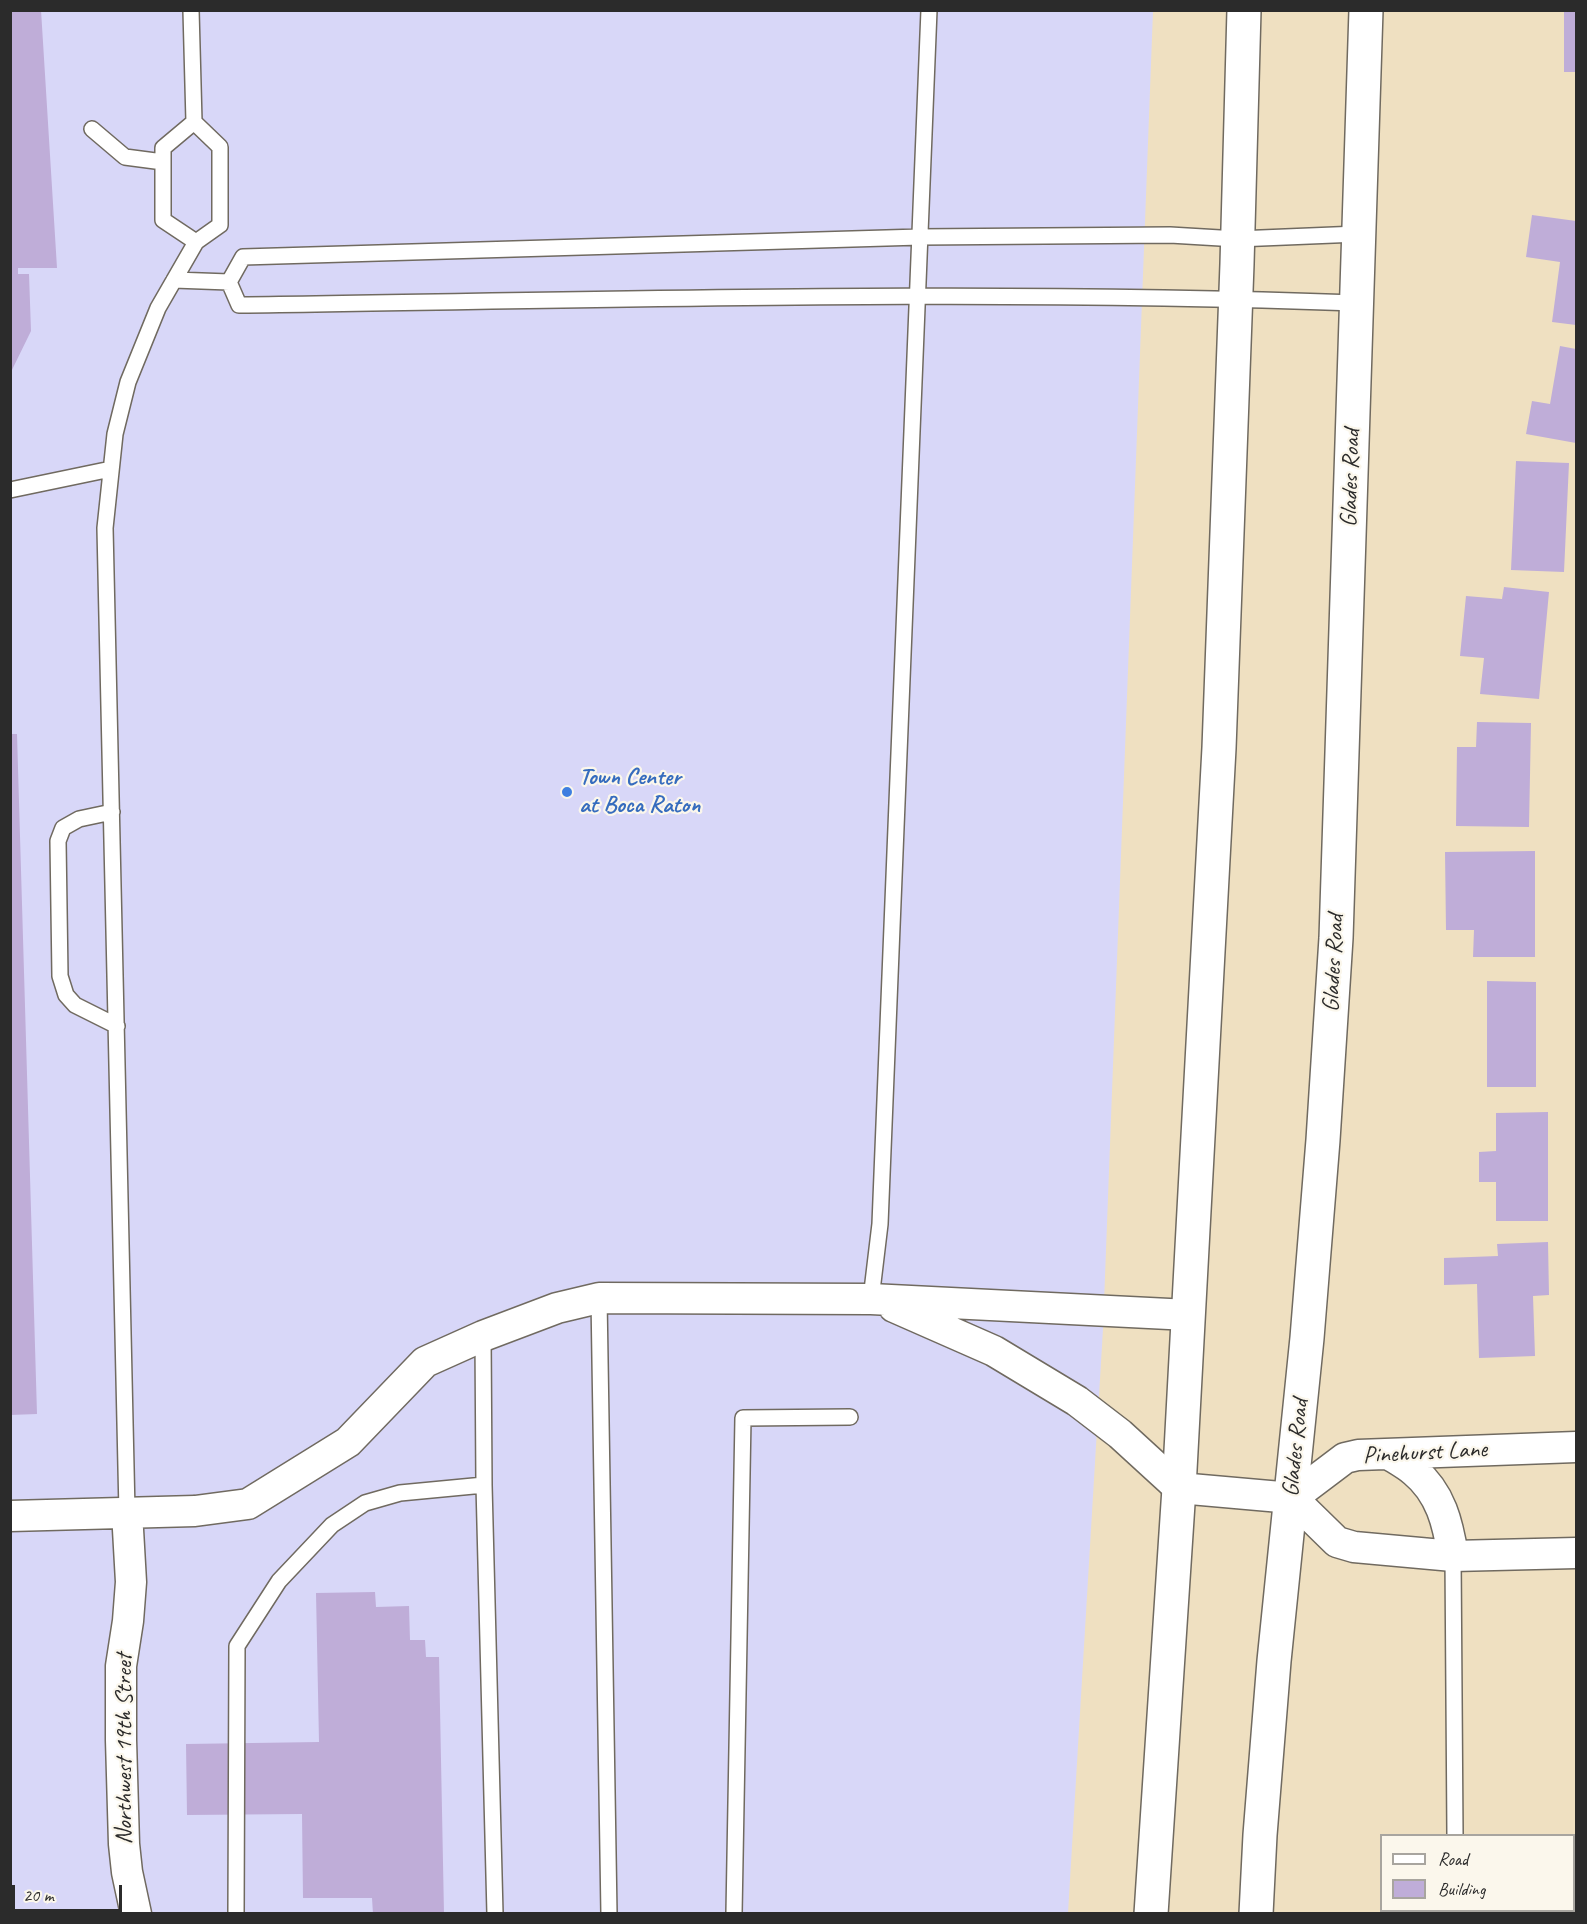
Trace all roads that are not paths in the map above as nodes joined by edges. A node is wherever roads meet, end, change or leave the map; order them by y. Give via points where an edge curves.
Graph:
1 (191, 10) edge
2 (929, 10) edge
3 (1244, 10) edge
4 (1366, 10) edge
5 (194, 122) junction
6 (92, 129) dead end
7 (163, 162) junction
8 (1358, 234) junction
9 (920, 237) junction
10 (1237, 239) junction
11 (196, 242) junction
12 (174, 280) junction
13 (229, 282) junction
14 (918, 296) junction
15 (1235, 298) junction
16 (1356, 303) junction
17 (111, 469) junction
18 (10, 490) edge
19 (112, 812) junction
20 (117, 1026) junction
21 (599, 1298) junction
22 (871, 1299) junction
23 (1189, 1316) junction
24 (483, 1336) junction
25 (850, 1417) dead end
26 (1576, 1447) edge
27 (1390, 1455) junction
28 (484, 1485) junction
29 (1179, 1488) junction
30 (1292, 1498) junction
31 (127, 1512) junction
32 (10, 1516) edge
33 (1576, 1553) edge
34 (1453, 1557) junction
35 (1455, 1834) edge
36 (734, 1913) edge
37 (136, 1914) edge
38 (236, 1914) edge
39 (495, 1914) edge
40 (609, 1914) edge
41 (1151, 1914) edge
42 (1256, 1914) edge

1 - 5 lane
2 - 9 lane
3 - 10 main road
4 - 8 main road, Glades Road
5 - 7 lane via 162,148
5 - 11 lane via 220,147 221,206 220,225
6 - 7 lane via 125,157
7 - 11 lane via 163,220
8 - 10 lane
8 - 16 main road, Glades Road
9 - 10 lane via 1170,235
9 - 13 lane via 243,257
9 - 14 lane
10 - 15 main road
11 - 12 lane
12 - 13 lane
12 - 17 lane via 158,308 128,382
13 - 14 lane via 239,304
14 - 15 lane
14 - 22 lane via 881,1212
15 - 16 lane
15 - 23 main road via 1219,748
16 - 30 main road, Glades Road via 1336,938
17 - 18 lane
17 - 19 lane via 105,528
19 - 20 lane
19 - 20 lane via 80,819 63,828 58,841 60,976 66,995 75,1005
20 - 31 lane
21 - 22 street
21 - 24 street via 557,1308
21 - 40 lane
22 - 23 street
22 - 29 street via 994,1351 1037,1376 1120,1434
23 - 29 main road
24 - 28 lane
24 - 31 street via 425,1362 348,1442 248,1504 195,1511
25 - 36 lane via 743,1418
26 - 27 street, Pinehurst Lane
27 - 30 street, Pinehurst Lane via 1346,1458
27 - 34 street via 1415,1471 1434,1492 1448,1524
28 - 38 lane via 400,1493 365,1503 332,1525 279,1581 237,1646
28 - 39 lane
29 - 30 street
29 - 41 main road
30 - 34 street via 1337,1542
30 - 42 main road, Glades Road via 1274,1661
31 - 32 street
31 - 37 street, Northwest 19th Street via 131,1582 121,1666 123,1845
33 - 34 street
34 - 35 lane

